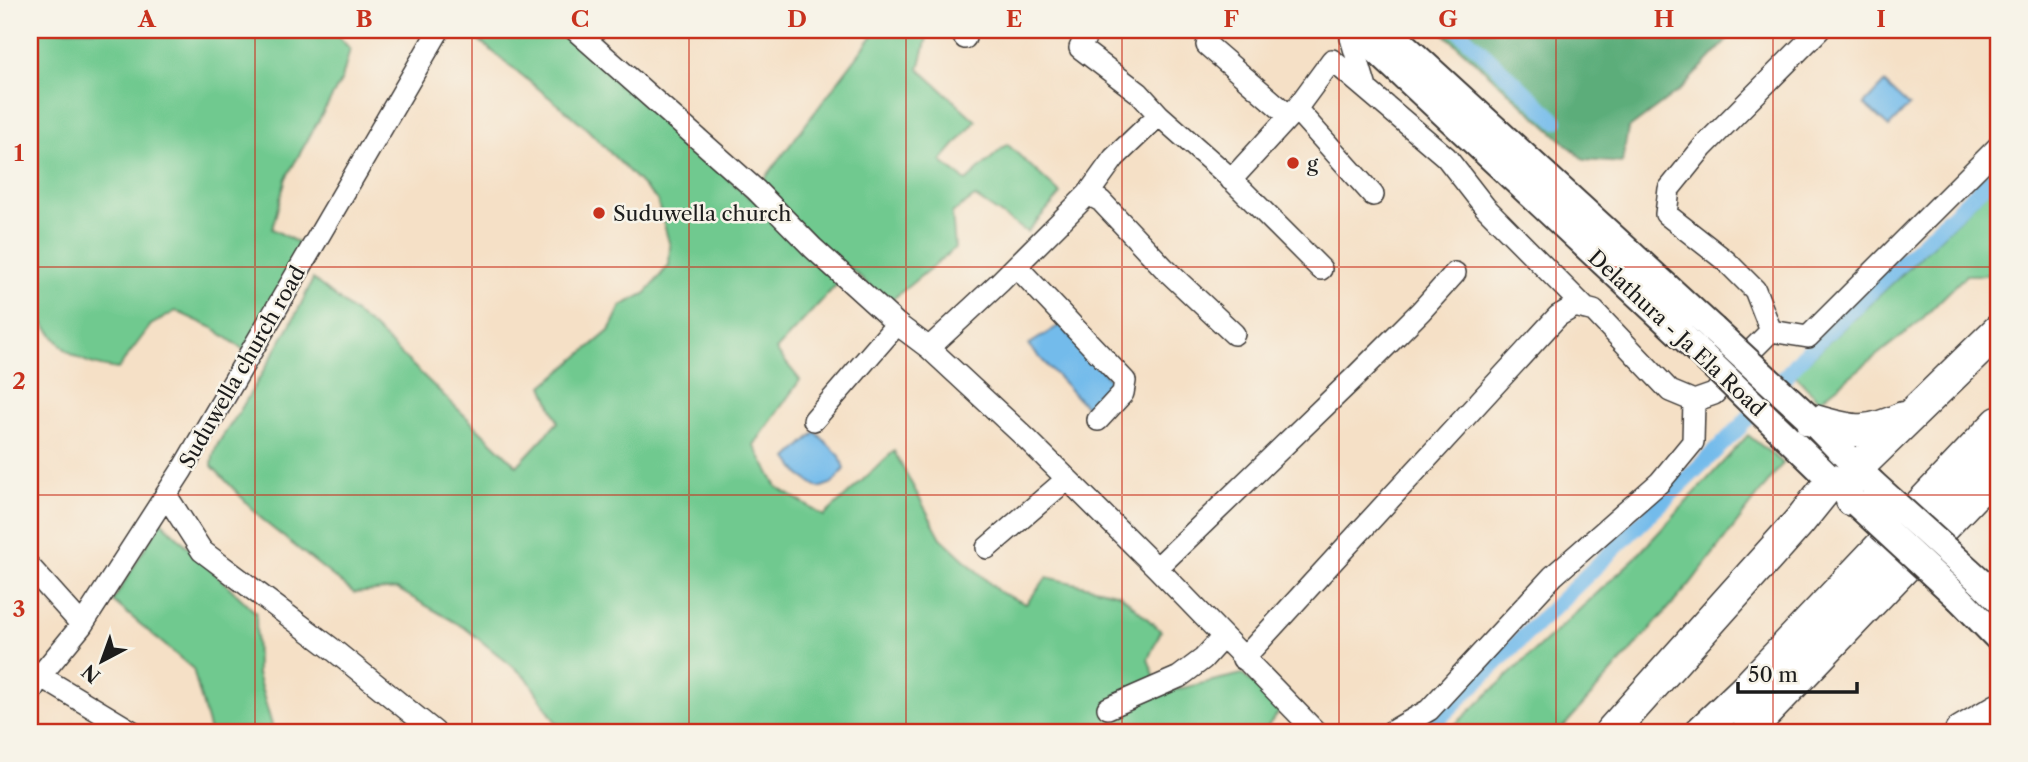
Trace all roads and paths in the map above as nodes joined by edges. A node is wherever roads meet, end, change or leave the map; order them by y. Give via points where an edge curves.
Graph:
1 (575, 30) edge
2 (1089, 30) edge
3 (1387, 30) edge
4 (1819, 30) edge
5 (431, 33) edge
6 (1354, 33) edge
7 (1207, 45) dead end
8 (1332, 61) junction
9 (1366, 88) junction
10 (1292, 112) junction
11 (1159, 115) junction
12 (1998, 146) edge
13 (1231, 180) junction
14 (1088, 194) junction
15 (1373, 195) dead end
16 (1016, 266) junction
17 (1321, 269) dead end
18 (1455, 272) dead end
19 (1586, 309) junction
20 (897, 324) junction
21 (1771, 331) junction
22 (1998, 331) edge
23 (1234, 334) dead end
24 (929, 348) junction
25 (1694, 401) junction
26 (1912, 414) junction
27 (814, 420) dead end
28 (1098, 420) dead end
29 (1998, 423) edge
30 (1802, 425) junction
31 (1998, 470) edge
32 (1067, 479) junction
33 (1854, 487) junction
34 (166, 495) junction
35 (987, 548) dead end
36 (30, 567) edge
37 (1157, 568) junction
38 (1970, 589) junction
39 (1998, 599) edge
40 (82, 625) junction
41 (1223, 637) junction
42 (1998, 638) edge
43 (1243, 659) junction
44 (33, 680) edge
45 (1108, 708) dead end
46 (1998, 710) edge
47 (133, 732) edge
48 (435, 732) edge
49 (1316, 732) edge
50 (1391, 732) edge
51 (1611, 732) edge
52 (1701, 732) edge
53 (1747, 732) edge
54 (1961, 732) edge

1 - 20 street via 756,190
2 - 11 street via 1080,48 1139,93
3 - 30 main road, Delathura - Ja Ela Road, bridge via 1713,329
4 - 21 street via 1703,147 1669,189 1666,214 1755,290
5 - 34 street, Suduwella church road
6 - 8 street
6 - 9 street
6 - 30 main road, Delathura - Ja Ela Road, bridge via 1695,348
7 - 10 street
8 - 9 street
8 - 10 street
9 - 19 street via 1446,157 1485,207
10 - 13 street
10 - 15 street
11 - 13 street
11 - 14 street via 1114,158
12 - 21 street via 1808,337
13 - 17 street
14 - 16 street
14 - 23 street via 1101,201
16 - 24 street
16 - 28 street via 1125,381 1123,393
18 - 37 street via 1357,375
19 - 25 street via 1619,335 1670,391
19 - 43 street via 1575,306 1558,316
20 - 24 street
20 - 27 street
21 - 25 street via 1714,394
22 - 26 highway
24 - 32 street
25 - 50 street via 1693,442 1660,482 1553,576 1429,710
26 - 30 highway via 1871,431
26 - 33 highway
29 - 52 highway
30 - 33 main road, Delathura - Ja Ela Road
31 - 53 highway
32 - 35 street
32 - 37 street
33 - 38 main road, Delathura - Ja Ela Road, bridge
33 - 51 highway via 1798,522
34 - 40 street, Suduwella church road
34 - 48 street via 202,551
36 - 40 street
37 - 41 street
38 - 39 main road, Delathura - Ja Ela Road
38 - 42 main road, Delathura - Ja Ela Road
40 - 44 street, Suduwella church road
41 - 43 street
41 - 45 street via 1179,677
43 - 49 street
44 - 47 street
46 - 54 highway

